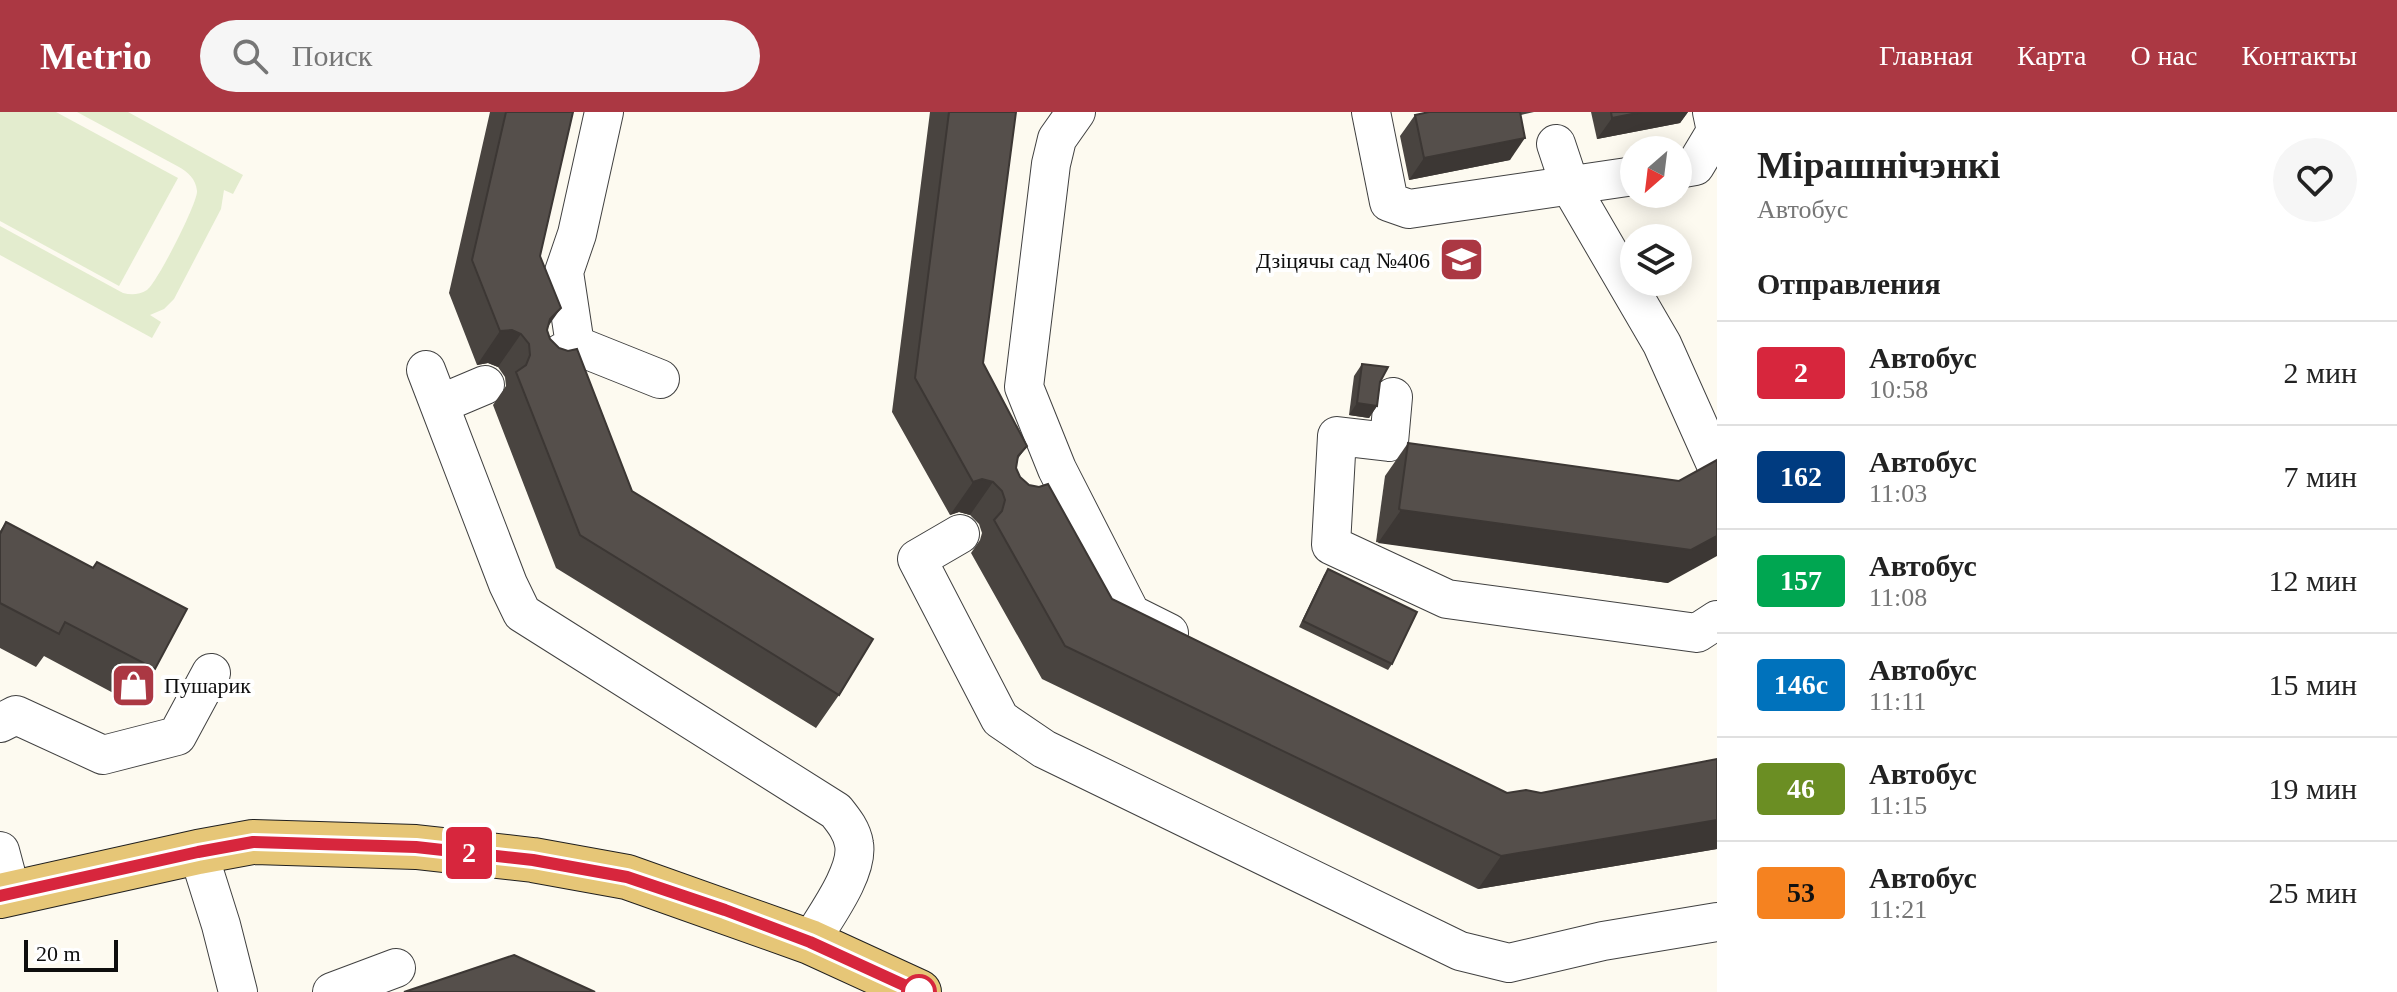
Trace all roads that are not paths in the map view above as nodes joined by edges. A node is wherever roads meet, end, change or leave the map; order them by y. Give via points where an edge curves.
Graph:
1 (604, 112) edge
2 (1076, 112) edge
3 (1371, 112) edge
4 (1712, 112) edge
5 (1556, 144) dead end
6 (1692, 167) edge
7 (1620, 178) edge
8 (1570, 186) junction
9 (660, 379) dead end
10 (485, 385) dead end
11 (1393, 397) dead end
12 (1708, 420) edge
13 (1717, 467) edge
14 (1057, 469) junction
15 (1025, 491) edge
16 (960, 534) dead end
17 (1717, 620) edge
18 (1202, 649) edge
19 (211, 673) dead end
20 (0, 723) edge
21 (0, 851) edge
22 (198, 852) junction
23 (6, 894) edge
24 (1717, 922) edge
25 (810, 942) junction
26 (396, 968) dead end
27 (238, 992) edge
28 (332, 992) edge
29 (919, 992) edge

1 - 9 lane via 564,272 560,354
2 - 14 lane via 1057,139 1051,164 1024,387
3 - 8 lane via 1389,202 1409,209
4 - 6 lane via 1716,131
5 - 8 lane
7 - 8 lane
8 - 12 lane
10 - 25 lane via 433,387 522,613 836,811 848,826 855,846 852,870
11 - 17 lane via 1389,442 1337,436 1331,545 1447,599 1697,633
12 - 13 lane
14 - 15 lane
14 - 18 lane via 1131,614
16 - 24 lane via 917,559 1000,719 1055,755 1460,951 1509,963
19 - 20 lane via 177,736 103,755 16,715
21 - 23 lane
22 - 23 main road
22 - 25 main road via 270,842 416,847 533,860 627,877
22 - 27 lane
25 - 29 main road
26 - 28 lane

